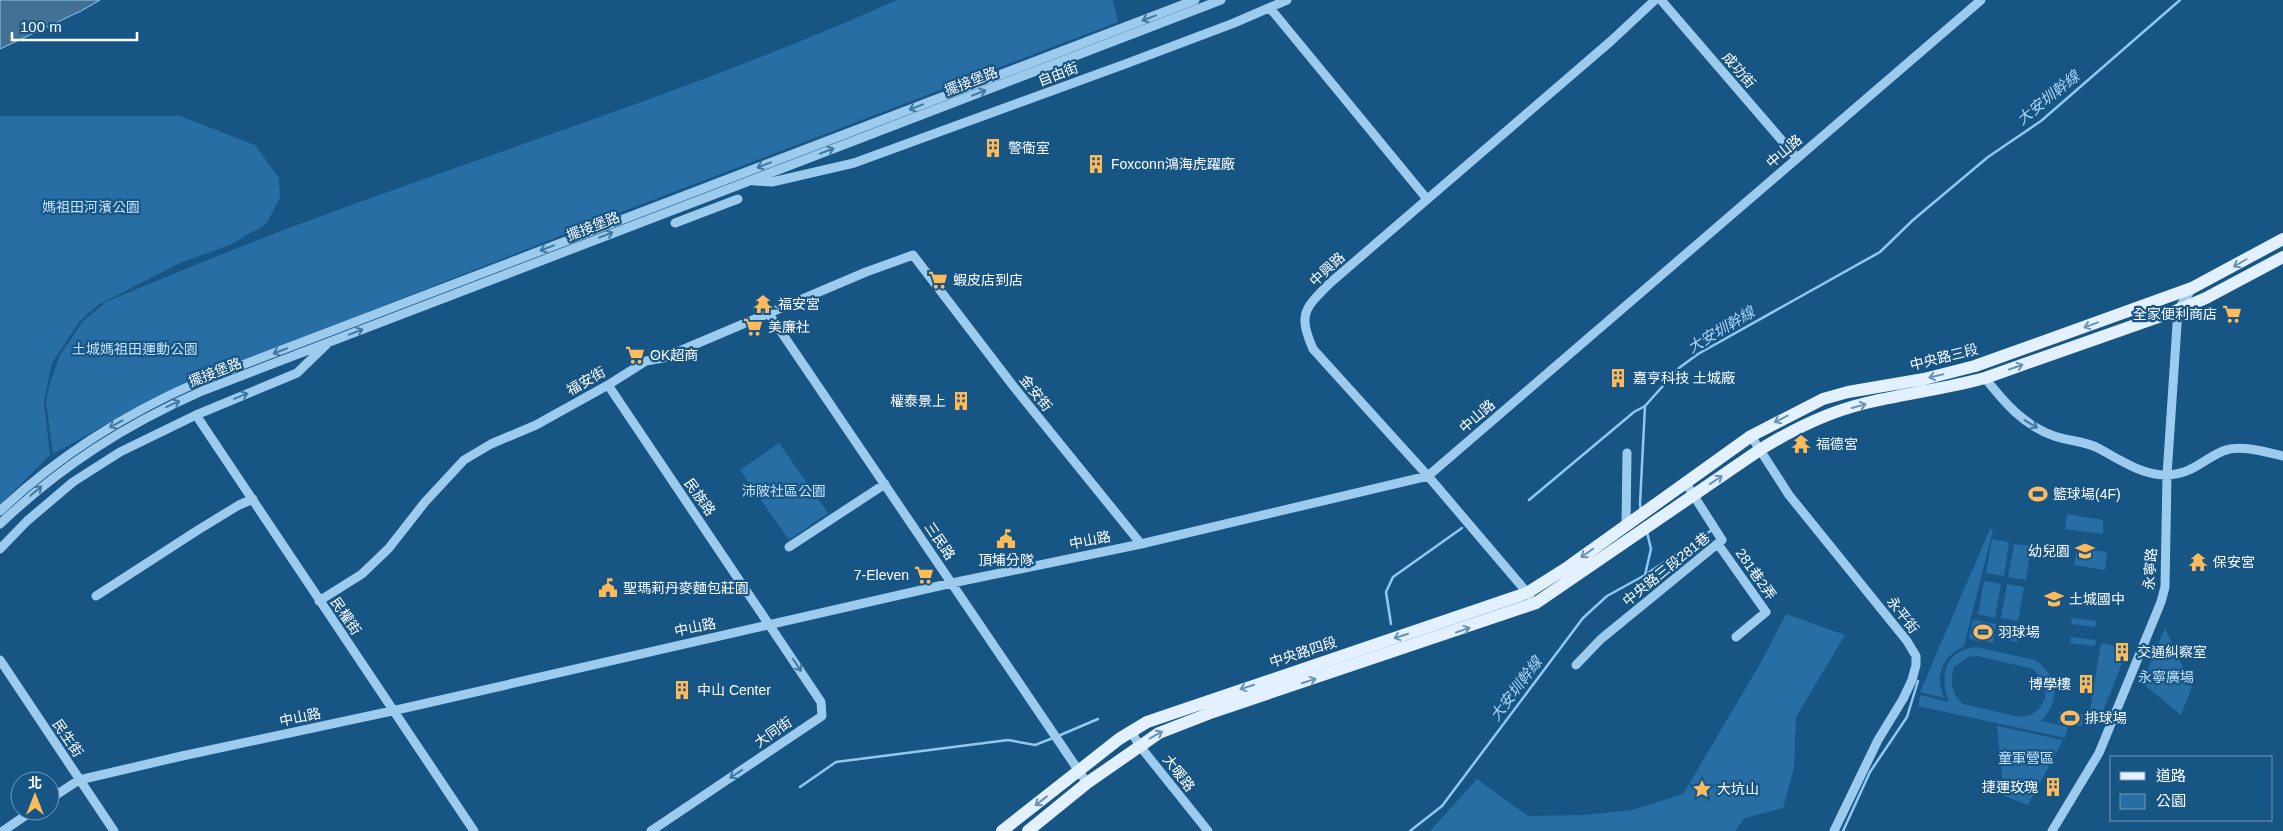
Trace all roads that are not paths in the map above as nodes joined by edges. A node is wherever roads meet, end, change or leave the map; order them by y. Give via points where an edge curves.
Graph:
1 (1195, 0) edge
2 (1221, 0) edge
3 (1287, 0) edge
4 (1655, 0) edge
5 (1660, 0) edge
6 (1982, 0) edge
7 (1270, 8) junction
8 (1797, 158) junction
9 (749, 181) junction
10 (738, 199) dead end
11 (1427, 199) junction
12 (675, 223) dead end
13 (2283, 239) edge
14 (913, 255) joint
15 (2283, 257) edge
16 (2192, 288) junction
17 (2178, 310) junction
18 (769, 314) junction
19 (325, 333) junction
20 (328, 343) junction
21 (1985, 378) junction
22 (608, 385) junction
23 (196, 414) junction
24 (1751, 436) junction
25 (1761, 449) junction
26 (1627, 453) dead end
27 (2283, 456) edge
28 (2167, 475) junction
29 (1428, 476) junction
30 (1686, 482) junction
31 (885, 484) junction
32 (1695, 495) junction
33 (253, 499) junction
34 (0, 511) edge
35 (0, 524) edge
36 (1626, 525) junction
37 (1141, 544) junction
38 (1718, 544) junction
39 (789, 547) dead end
40 (0, 548) edge
41 (952, 583) junction
42 (1527, 593) junction
43 (96, 596) dead end
44 (320, 601) junction
45 (1536, 604) junction
46 (769, 625) junction
47 (1736, 637) dead end
48 (0, 660) edge
49 (1576, 665) dead end
50 (392, 711) junction
51 (1131, 731) junction
52 (1139, 745) junction
53 (1080, 771) junction
54 (80, 780) junction
55 (1087, 783) junction
56 (60, 793) edge
57 (17, 821) edge
58 (2, 831) edge
59 (114, 831) edge
60 (474, 831) edge
61 (651, 831) edge
62 (1002, 831) edge
63 (1028, 831) edge
64 (1208, 831) edge
65 (1834, 831) edge
66 (2052, 831) edge

1 -> 19 street, 擺接堡路
9 -> 2 street, 擺接堡路
3 - 7 street, 自由街
4 - 11 street, 中興路 via 1611,42
5 - 8 street, 成功街
6 - 8 street, 中山路
7 - 9 street, 自由街 via 854,163 772,182
7 - 11 street
8 - 29 street, 中山路
20 -> 9 street, 擺接堡路
10 - 12 street
11 - 29 street, 中興路 via 1308,306 1304,328 1313,350
13 -> 16 main road, 中央路三段
14 - 18 street, 福安街
14 - 37 street, 金安街 via 1014,388
15 - 17 main road
16 - 17 street, 永寧路
16 -> 24 main road, 中央路三段 via 1975,366 1823,398
21 -> 17 main road
17 - 28 street, 永寧路
18 - 22 street, 福安街 via 663,358 646,361
18 - 31 street, 三民路
19 - 20 street
19 -> 34 street, 擺接堡路 via 198,382 149,405 55,464
23 -> 20 street via 297,373
35 -> 20 street, 擺接堡路 via 56,474 121,431 202,391
25 -> 21 main road via 1844,409
21 -> 28 street via 2010,410 2052,436 2096,447 2133,468
22 - 44 street, 福安街 via 464,460 389,548 362,574
22 - 46 street, 民族路
23 - 33 street, 民權街
23 - 40 street via 120,452 72,482
24 - 25 street, 永平街
24 - 30 main road, 中央路三段
32 -> 25 main road
25 - 65 street, 永平街 via 1789,495 1916,656 1916,665 1903,699 1878,740
26 - 36 street
27 - 28 street via 2234,449 2224,451 2192,470
28 - 66 street, 永寧路 via 2165,586 2161,602 2099,753
29 - 37 street, 中山路
29 - 42 street, 中興路
30 - 32 street, 中央路三段281巷
30 - 36 main road, 中央路三段
31 - 39 street
31 - 41 street, 三民路
32 - 38 street, 中央路三段281巷 via 1722,540
32 - 45 main road, 中央路四段
33 - 43 street via 214,520
33 - 44 street, 民權街
36 -> 42 main road, 中央路四段
37 - 41 street, 中山路
38 - 47 street, 281巷2弄 via 1766,612
38 - 49 street, 中央路三段281巷 via 1601,639
41 - 46 street, 中山路
41 - 53 street, 三民路
42 - 45 street, 中興路
42 -> 51 main road, 中央路四段 via 1168,713
44 - 50 street, 民權街
52 -> 45 main road, 中央路四段 via 1159,733 1213,712
46 - 50 street, 中山路
46 -> 61 street, 大同街 via 821,702 822,716
48 - 54 street, 民生街
50 - 54 street, 中山路
50 - 60 street, 民權街
51 - 52 street, 大暖路
51 - 53 main road, 中央路四段
52 - 55 main road, 中央路四段
52 - 64 street, 大暖路
53 - 55 street, 三民路
53 -> 62 main road, 中央路四段
54 - 56 street, 中山路
54 - 59 street, 民生街
55 - 63 main road, 中央路四段
57 - 58 street

